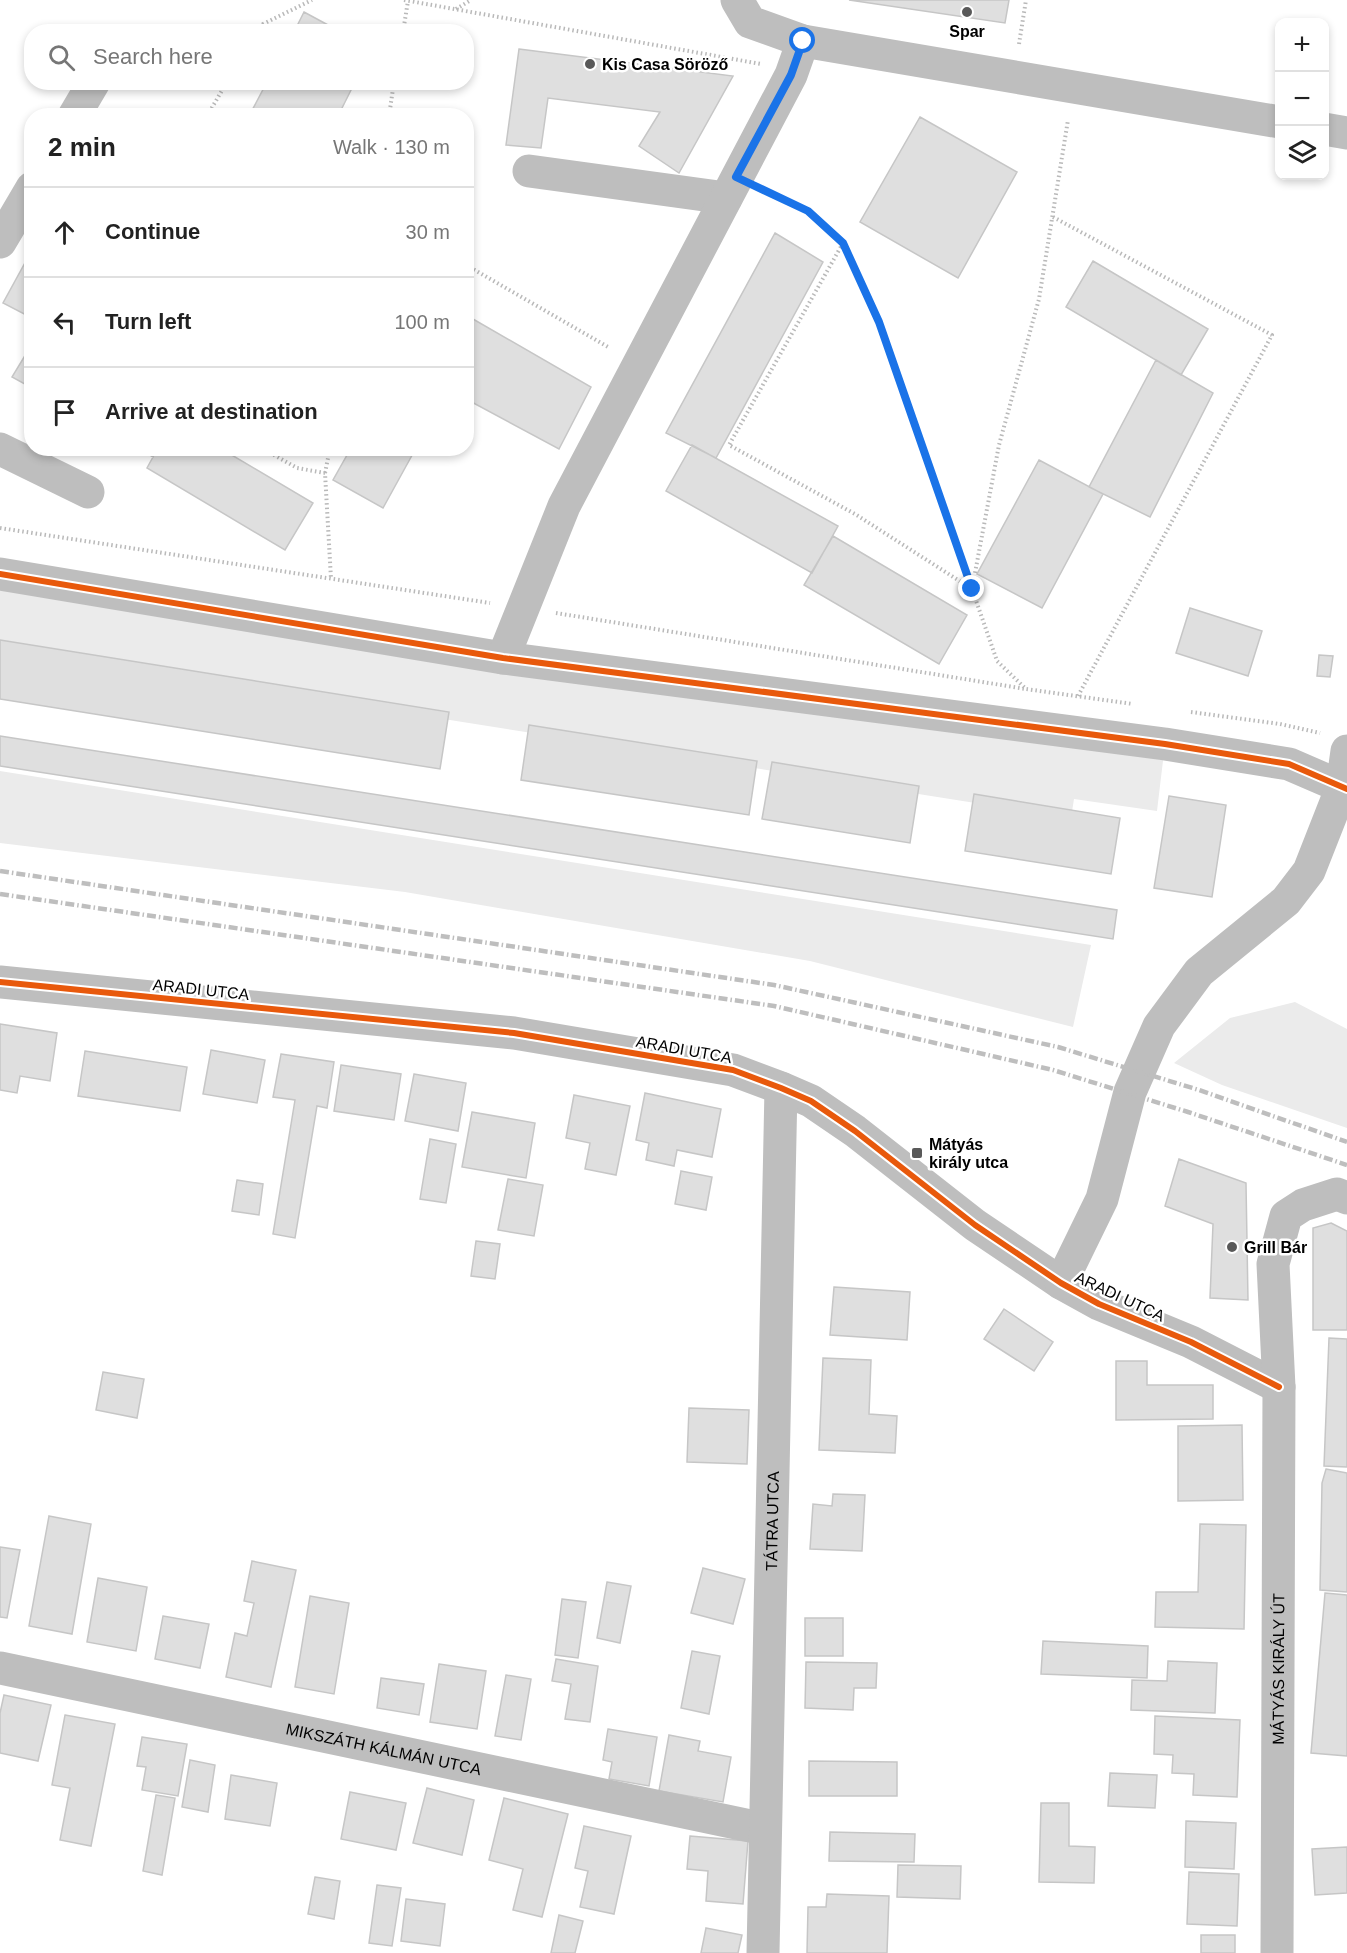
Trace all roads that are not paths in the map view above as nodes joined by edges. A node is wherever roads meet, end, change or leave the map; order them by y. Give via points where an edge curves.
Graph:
1 (737, 0) edge
2 (803, 41) junction
3 (89, 90) edge
4 (79, 108) edge
5 (1275, 121) edge
6 (1329, 130) edge
7 (1347, 133) edge
8 (529, 171) dead end
9 (731, 187) junction
10 (24, 202) edge
11 (0, 242) edge
12 (0, 449) edge
13 (88, 492) dead end
14 (0, 574) edge
15 (503, 658) junction
16 (1336, 743) edge
17 (1345, 788) edge
18 (0, 982) edge
19 (782, 1088) junction
20 (1347, 1198) edge
21 (1061, 1283) junction
22 (1279, 1387) junction
23 (0, 1668) edge
24 (765, 1829) junction
25 (1282, 1950) edge
26 (763, 1953) edge

1 - 2 street via 750,22
2 - 5 street
2 - 9 street via 791,75
3 - 4 street
6 - 7 street
8 - 9 street
9 - 15 street via 564,507
10 - 11 street
12 - 13 street
14 - 15 street
15 - 17 street via 1165,744 1289,764
16 - 17 street
17 - 21 street via 1309,871 1286,901 1199,972 1159,1026 1130,1092 1102,1199
18 - 19 street, ARADI UTCA via 514,1033 733,1070
19 - 21 street, ARADI UTCA via 811,1101 855,1131 975,1225
19 - 24 street, TÁTRA UTCA
20 - 22 street, MÁTYÁS KIRÁLY ÚT via 1337,1194 1303,1205 1286,1216 1274,1264
21 - 22 street, ARADI UTCA
22 - 25 street, MÁTYÁS KIRÁLY ÚT
23 - 24 street, MIKSZÁTH KÁLMÁN UTCA
24 - 26 street, TÁTRA UTCA

